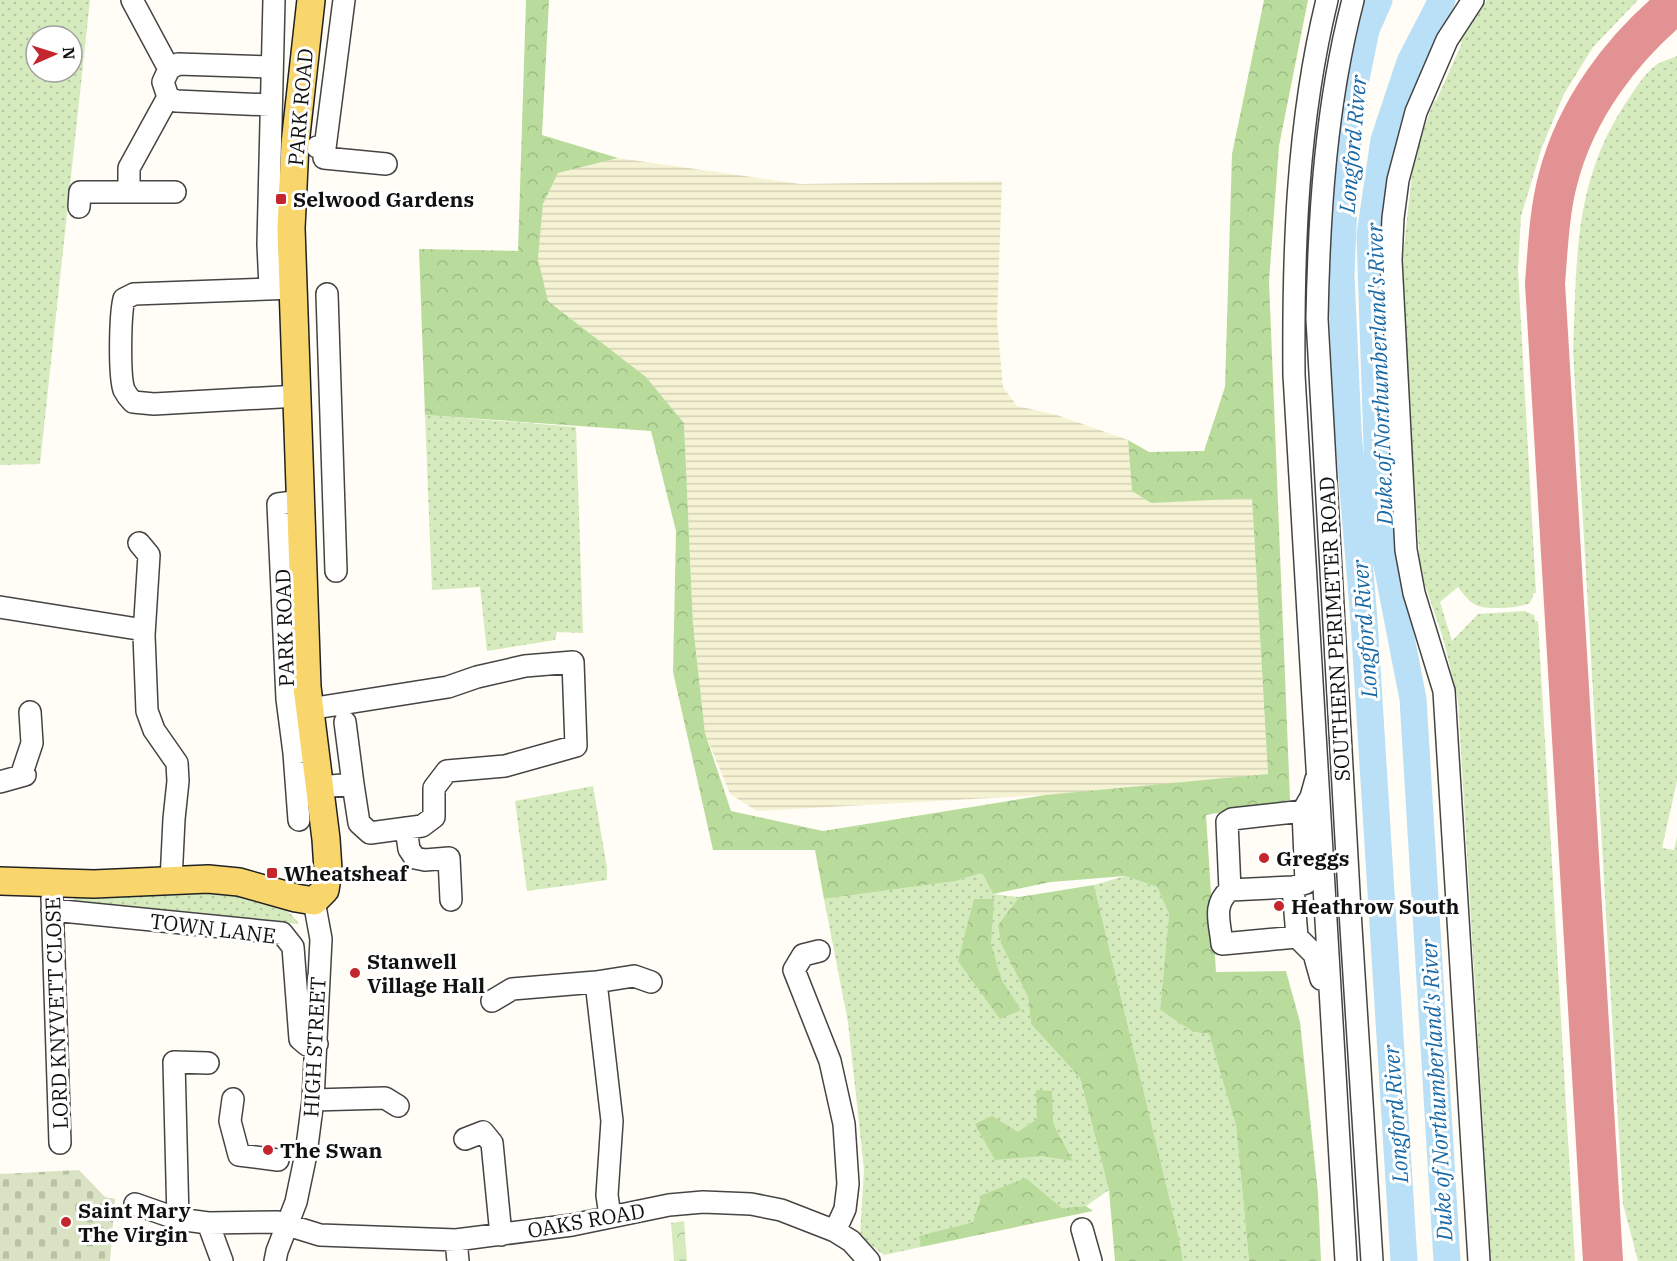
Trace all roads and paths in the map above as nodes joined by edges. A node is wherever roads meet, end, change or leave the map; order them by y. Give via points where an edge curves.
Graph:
1 (132, 0) edge
2 (274, 0) edge
3 (311, 0) edge
4 (345, 0) edge
5 (1326, 0) edge
6 (1353, 0) edge
7 (1473, 0) edge
8 (272, 67) junction
9 (169, 69) junction
10 (300, 90) junction
11 (168, 97) junction
12 (271, 97) junction
13 (295, 144) junction
14 (325, 148) junction
15 (387, 164) dead end
16 (129, 192) junction
17 (175, 192) dead end
18 (79, 207) dead end
19 (282, 288) junction
20 (327, 294) dead end
21 (328, 322) junction
22 (295, 323) junction
23 (298, 396) junction
24 (301, 501) junction
25 (335, 538) junction
26 (301, 541) junction
27 (139, 543) dead end
28 (336, 571) dead end
29 (0, 607) edge
30 (144, 630) junction
31 (309, 709) junction
32 (30, 712) dead end
33 (345, 722) dead end
34 (304, 752) junction
35 (1318, 770) junction
36 (0, 782) edge
37 (353, 784) junction
38 (320, 787) junction
39 (1303, 811) junction
40 (299, 820) dead end
41 (406, 828) junction
42 (0, 881) edge
43 (171, 881) junction
44 (52, 883) junction
45 (1293, 887) junction
46 (1230, 890) junction
47 (451, 900) dead end
48 (314, 901) junction
49 (52, 910) junction
50 (1297, 937) junction
51 (819, 951) dead end
52 (596, 982) junction
53 (651, 982) dead end
54 (492, 1001) dead end
55 (317, 1044) junction
56 (208, 1063) dead end
57 (1334, 1068) junction
58 (233, 1099) dead end
59 (313, 1100) junction
60 (398, 1106) dead end
61 (465, 1139) dead end
62 (60, 1143) dead end
63 (292, 1161) junction
64 (135, 1204) dead end
65 (610, 1216) junction
66 (178, 1220) junction
67 (208, 1223) junction
68 (287, 1225) junction
69 (1082, 1229) dead end
70 (835, 1231) junction
71 (501, 1235) junction
72 (456, 1240) junction
73 (222, 1261) edge
74 (275, 1261) edge
75 (458, 1261) edge
76 (869, 1261) edge
77 (1091, 1261) edge
78 (1346, 1261) edge
79 (1372, 1261) edge
80 (1479, 1261) edge

1 - 9 street
2 - 8 street
3 - 10 main road, PARK ROAD
4 - 14 street
5 - 35 street, SOUTHERN PERIMETER ROAD via 1301,158 1293,292 1301,514
6 - 79 street, SOUTHERN PERIMETER ROAD via 1324,166 1317,320
7 - 80 street via 1447,40 1416,112 1398,180 1391,261 1406,550 1414,593 1444,691
8 - 9 street via 178,64
8 - 12 street
9 - 11 street via 163,82
10 - 12 street
10 - 13 main road, PARK ROAD
11 - 12 street via 176,101
11 - 16 street via 129,168
12 - 19 street via 268,244
13 - 14 street
13 - 19 main road, PARK ROAD via 291,228
14 - 15 street via 324,158
16 - 17 street
16 - 18 street via 80,192
19 - 22 main road, PARK ROAD
19 - 23 street via 147,292 124,299 124,390 133,402 154,404
20 - 21 street
21 - 22 street
21 - 25 street
22 - 23 main road, PARK ROAD
23 - 24 main road, PARK ROAD
24 - 26 main road, PARK ROAD
24 - 34 street, PARK ROAD via 278,504 287,699
25 - 26 street, PARK ROAD
25 - 28 street
26 - 31 main road, PARK ROAD
27 - 30 street via 148,555
29 - 30 street
30 - 43 street via 147,711 154,730 177,763
31 - 34 main road, PARK ROAD
31 - 41 street via 448,687 525,666 573,662 576,746 505,766 447,771 434,788 434,817 422,826
32 - 36 street via 32,743 23,776
33 - 37 street
34 - 38 main road, PARK ROAD
34 - 40 street
35 - 39 street
35 - 57 street, SOUTHERN PERIMETER ROAD
37 - 38 street
37 - 41 street via 359,823 370,833
38 - 48 main road, PARK ROAD via 328,870 325,890
39 - 45 street via 1306,883
39 - 46 street via 1227,822
41 - 47 street via 409,849 415,858 448,858
42 - 44 main road, TOWN LANE
43 - 44 main road, TOWN LANE
43 - 48 main road, TOWN LANE via 239,882
44 - 49 street, LORD KNYVETT CLOSE
45 - 46 street
45 - 50 street
46 - 50 street via 1218,904 1222,944
48 - 55 street, HIGH STREET via 321,939
49 - 55 street, TOWN LANE via 282,933 293,947 300,1039 307,1045
49 - 62 street, LORD KNYVETT CLOSE
50 - 57 street via 1314,954 1320,974
51 - 70 street via 803,955 794,970 830,1061 844,1124 849,1184 845,1209
52 - 53 street via 634,976
52 - 54 street via 512,989
52 - 65 street via 612,1120 607,1194
55 - 59 street, HIGH STREET
56 - 66 street via 174,1062
57 - 78 street, SOUTHERN PERIMETER ROAD
58 - 63 street via 230,1121 240,1155
59 - 60 street via 385,1098
59 - 63 street, HIGH STREET
61 - 71 street via 483,1132 492,1143
63 - 68 street, HIGH STREET via 296,1202
64 - 66 street, OAKS ROAD
65 - 70 street, OAKS ROAD via 703,1202 751,1204 781,1210
65 - 71 street, OAKS ROAD
66 - 67 street, OAKS ROAD
67 - 68 street, OAKS ROAD
67 - 73 street
68 - 72 street, OAKS ROAD via 320,1235
68 - 74 street, HIGH STREET
69 - 77 street
70 - 76 street, OAKS ROAD via 851,1241
71 - 72 street, OAKS ROAD
72 - 75 street

